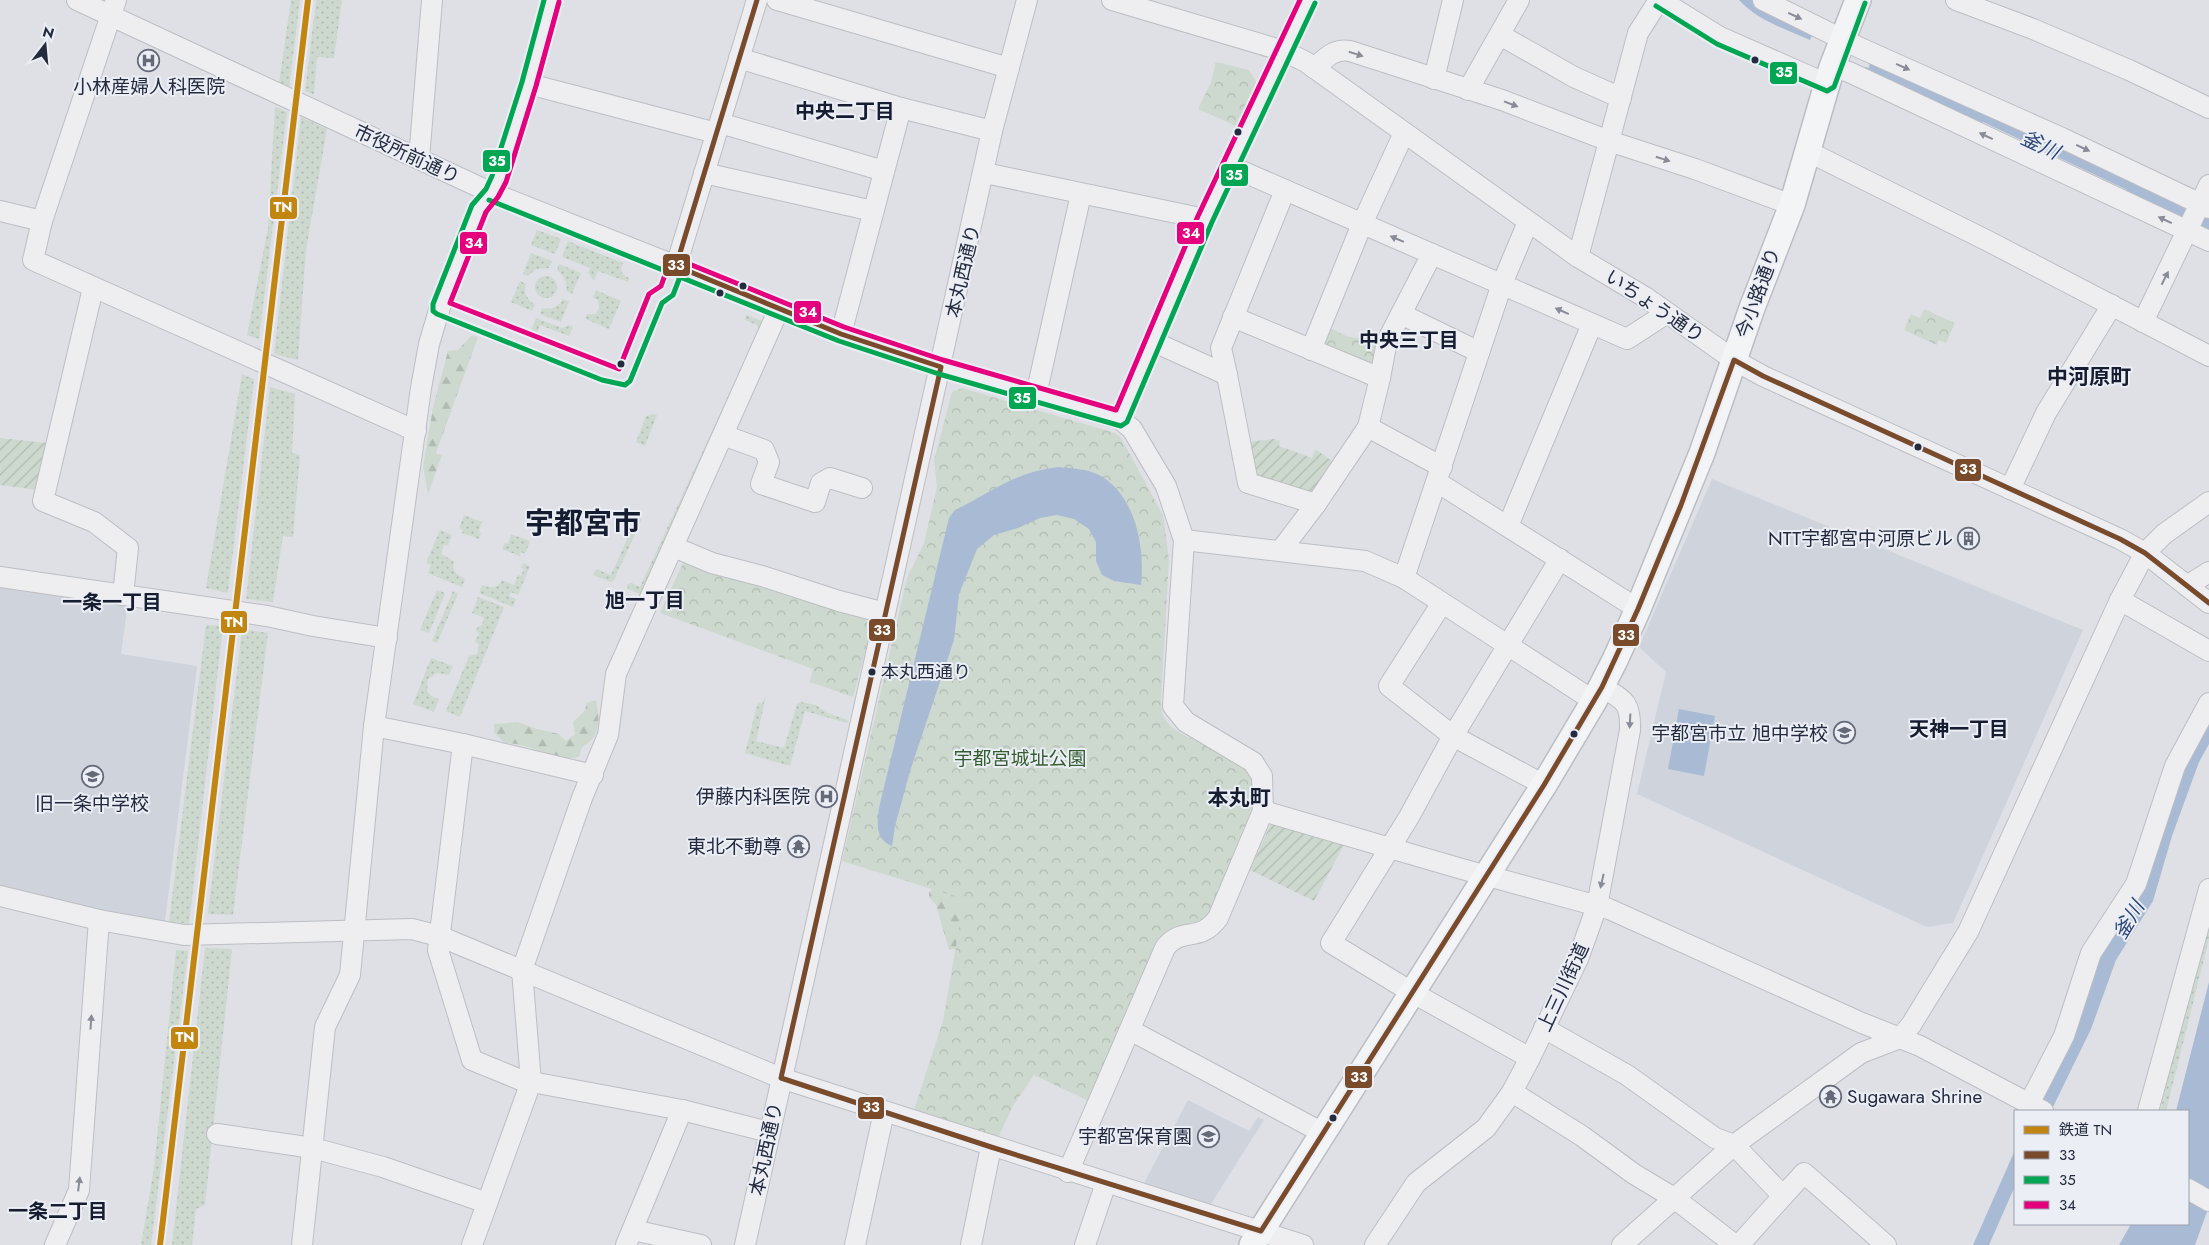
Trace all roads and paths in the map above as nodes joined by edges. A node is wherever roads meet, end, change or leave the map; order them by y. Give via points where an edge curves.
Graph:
1 (76, 0) edge
2 (432, 0) edge
3 (552, 0) edge
4 (757, 0) edge
5 (777, 0) edge
6 (1027, 0) edge
7 (1112, 0) edge
8 (1308, 0) edge
9 (1453, 0) edge
10 (1519, 0) edge
11 (1659, 0) edge
12 (1763, 0) edge
13 (1858, 0) edge
14 (1956, 0) edge
15 (114, 8) edge
16 (1500, 35) junction
17 (1842, 39) junction
18 (1284, 51) junction
19 (739, 58) junction
20 (1009, 68) junction
21 (1314, 68) junction
22 (1831, 71) junction
23 (1434, 79) junction
24 (530, 84) junction
25 (1468, 90) junction
26 (1621, 98) junction
27 (901, 108) junction
28 (2209, 108) edge
29 (718, 128) junction
30 (992, 131) junction
31 (1404, 133) junction
32 (1609, 141) junction
33 (1807, 151) junction
34 (419, 159) junction
35 (1230, 166) junction
36 (884, 171) junction
37 (704, 173) junction
38 (985, 173) junction
39 (2209, 185) edge
40 (1285, 190) junction
41 (492, 194) junction
42 (1081, 194) junction
43 (1792, 204) junction
44 (0, 211) edge
45 (873, 212) junction
46 (2198, 215) edge
47 (1205, 219) junction
48 (42, 221) junction
49 (1528, 222) junction
50 (1362, 224) junction
51 (2209, 241) edge
52 (1432, 254) junction
53 (1578, 256) junction
54 (676, 266) junction
55 (1502, 284) junction
56 (93, 288) junction
57 (2112, 305) junction
58 (779, 309) junction
59 (1667, 313) junction
60 (1401, 314) junction
61 (1233, 317) junction
62 (2143, 322) junction
63 (1592, 324) junction
64 (841, 334) junction
65 (1152, 341) junction
66 (1311, 350) junction
67 (1480, 352) junction
68 (2209, 356) edge
69 (1734, 360) junction
70 (941, 367) junction
71 (1227, 375) junction
72 (1380, 378) junction
73 (1036, 395) junction
74 (1120, 419) junction
75 (1368, 427) junction
76 (416, 431) junction
77 (723, 435) junction
78 (1440, 474) junction
79 (862, 488) dead end
80 (2010, 489) junction
81 (2209, 502) edge
82 (1316, 504) junction
83 (1508, 526) junction
84 (1184, 540) junction
85 (674, 547) junction
86 (1281, 550) junction
87 (2145, 553) junction
88 (1560, 559) junction
89 (2209, 572) edge
90 (0, 577) edge
91 (1404, 578) junction
92 (2187, 586) junction
93 (123, 596) junction
94 (2120, 600) junction
95 (1442, 603) junction
96 (2209, 603) edge
97 (1638, 609) junction
98 (885, 613) junction
99 (386, 638) junction
100 (1508, 644) junction
101 (2209, 651) edge
102 (1598, 694) junction
103 (2209, 703) edge
104 (374, 726) junction
105 (1453, 736) junction
106 (463, 744) junction
107 (593, 775) junction
108 (1544, 785) junction
109 (1263, 811) junction
110 (1390, 848) junction
111 (1487, 875) junction
112 (2209, 889) edge
113 (0, 896) edge
114 (1597, 906) junction
115 (98, 920) junction
116 (355, 931) junction
117 (439, 936) junction
118 (522, 970) junction
119 (1413, 993) junction
120 (1544, 1028) junction
121 (1130, 1030) junction
122 (1900, 1038) junction
123 (1530, 1058) junction
124 (781, 1078) junction
125 (531, 1082) junction
126 (1512, 1092) junction
127 (2035, 1107) edge
128 (682, 1110) junction
129 (2148, 1110) edge
130 (884, 1112) junction
131 (769, 1132) junction
132 (1324, 1133) junction
133 (217, 1134) dead end
134 (1734, 1145) junction
135 (991, 1147) junction
136 (313, 1148) junction
137 (1068, 1172) junction
138 (1106, 1183) junction
139 (2189, 1190) edge
140 (1783, 1196) junction
141 (1674, 1198) junction
142 (2209, 1201) edge
143 (488, 1203) junction
144 (629, 1237) edge
145 (1256, 1238) edge
146 (55, 1245) edge
147 (302, 1245) edge
148 (472, 1245) edge
149 (701, 1245) edge
150 (745, 1245) edge
151 (855, 1245) edge
152 (971, 1245) edge
153 (1085, 1245) edge
154 (1303, 1245) edge
155 (1375, 1245) edge
156 (1622, 1245) edge
157 (1737, 1245) edge
158 (1886, 1245) edge

1 - 15 street, 市役所前通り
2 - 34 street
3 - 24 street
4 - 19 street
5 - 20 street
6 - 20 street, 本丸西通り
7 - 18 street, いちょう通り
8 - 18 street
9 - 23 street
10 - 16 street
11 - 22 street via 1720,37
11 - 26 street via 1638,33
12 -> 17 street
13 - 17 main road
14 - 28 street via 2033,29
15 - 34 street, 市役所前通り
15 - 48 street
16 - 25 street
16 - 26 street via 1574,77
17 - 22 main road, 今小路通り
17 -> 46 street
18 - 21 street, いちょう通り
18 - 35 street
19 - 27 street
19 - 29 street
20 - 30 street, 本丸西通り
21 -> 23 street via 1340,49
21 - 31 street, いちょう通り
22 - 33 main road, 今小路通り
46 -> 22 street via 1858,76
23 - 25 street
24 - 29 street
24 - 41 street
25 -> 32 street
26 - 32 street
27 - 30 street
27 - 36 street
29 - 36 street
29 - 37 street
30 - 38 street, 本丸西通り
31 - 49 street, いちょう通り
31 - 50 street
32 -> 43 street
32 - 53 street
33 - 43 main road, 今小路通り
33 - 57 street
34 - 41 street, 市役所前通り
35 - 40 street
35 - 47 street
36 - 45 street
37 - 45 street
37 - 54 street
38 - 42 street
38 - 70 street, 本丸西通り
39 - 46 street
40 - 50 street
40 - 61 street
41 - 54 street, 市役所前通り
41 - 76 street via 478,208 440,307 429,344
42 - 47 street
42 - 73 street
43 - 69 main road, 今小路通り
44 - 48 street
45 - 64 street
46 - 51 street
62 -> 46 street
47 - 65 street
48 - 56 street via 33,260
49 - 53 street, いちょう通り
49 - 55 street
52 -> 50 street
50 - 66 street
52 - 55 street
52 - 60 street
53 - 59 street, いちょう通り
54 - 58 street, 市役所前通り
63 -> 55 street
55 - 67 street
56 - 76 street
56 - 93 street via 43,501 94,522 128,548
57 - 62 street
57 - 80 street via 2046,413
58 - 64 street, 市役所前通り
58 - 77 street
59 - 63 street via 1627,339
59 - 69 street, いちょう通り
60 - 67 street
60 - 72 street via 1387,341
61 - 66 street
61 - 71 street via 1221,348
62 - 68 street
63 - 83 street
64 - 70 street, 市役所前通り
65 - 71 street
65 - 74 street
66 - 72 street
67 - 78 street
69 - 80 street, いちょう通り
69 - 97 main road, 今小路通り via 1702,453
70 - 73 street, 市役所前通り
70 - 98 street, 本丸西通り
71 - 82 street via 1248,483
72 - 75 street
73 - 74 street, 市役所前通り
74 - 84 street via 1132,429 1166,486
75 - 78 street
75 - 82 street
76 - 99 street
77 - 79 street via 764,450 769,462 761,484 815,502 821,484 830,478
77 - 85 street
78 - 83 street
78 - 91 street
80 - 87 street, いちょう通り
81 - 87 street via 2164,534
82 - 86 street
83 - 88 street
84 - 86 street
84 - 109 street via 1172,706 1186,722 1253,762 1262,776
85 - 98 street via 712,563
85 - 107 street via 616,674 608,735
86 - 91 street via 1366,561
87 - 92 street, いちょう通り
87 - 94 street
88 - 97 street
88 - 100 street
89 - 92 street
90 - 93 street
91 - 95 street
92 - 96 street, いちょう通り
93 - 99 street via 267,616
94 - 101 street
94 - 122 street via 1968,932
95 - 100 street
95 - 105 street via 1389,686
97 - 102 main road, 今小路通り
98 - 124 street, 本丸西通り
99 - 104 street
100 - 102 street
100 - 105 street
102 - 108 main road, 今小路通り
102 -> 114 street, 上三川街道 via 1621,698 1631,712
103 - 127 street via 2175,766 2136,884 2090,953 2064,1036
104 - 106 street
104 - 116 street
105 - 108 street
105 - 110 street
106 - 107 street
106 - 117 street
107 - 118 street via 579,806
108 - 111 main road, 今小路通り
109 - 110 street
109 - 121 street via 1218,918 1211,928 1203,932 1171,940
110 - 111 street
110 - 119 street via 1331,943
111 - 114 street
111 - 119 main road, 今小路通り
112 - 129 street
113 - 115 street
114 - 120 street, 上三川街道 via 1578,959
114 - 122 street via 1627,916
115 - 116 street via 184,935
146 -> 115 street via 79,1190
116 - 117 street via 412,929
116 - 136 street via 350,975 325,1027
117 - 118 street
117 - 125 street via 438,950 472,1060
118 - 124 street
118 - 125 street
119 - 123 street
119 - 132 main road, 今小路通り
120 - 123 street, 上三川街道
120 - 134 street via 1627,1074 1715,1138
121 - 132 street
121 - 137 street
122 - 127 street
122 - 134 street via 1861,1053
123 - 126 street, 上三川街道
124 - 130 street
124 - 131 street, 本丸西通り
125 - 128 street
125 - 143 street
126 - 141 street
126 - 155 street, 上三川街道 via 1486,1128 1416,1183
128 - 131 street
128 - 144 street
130 - 135 street
130 - 151 street
131 - 150 street, 本丸西通り
132 - 145 main road, 今小路通り
133 - 136 street
134 - 140 street
134 - 141 street
135 - 137 street
135 - 152 street
136 - 143 street via 383,1167
136 - 147 street
137 - 138 street
138 - 145 street
138 - 153 street
139 - 142 street
140 - 157 street
140 - 158 street via 1804,1173
141 - 156 street
141 - 157 street
143 - 148 street
144 - 149 street
145 - 154 street

